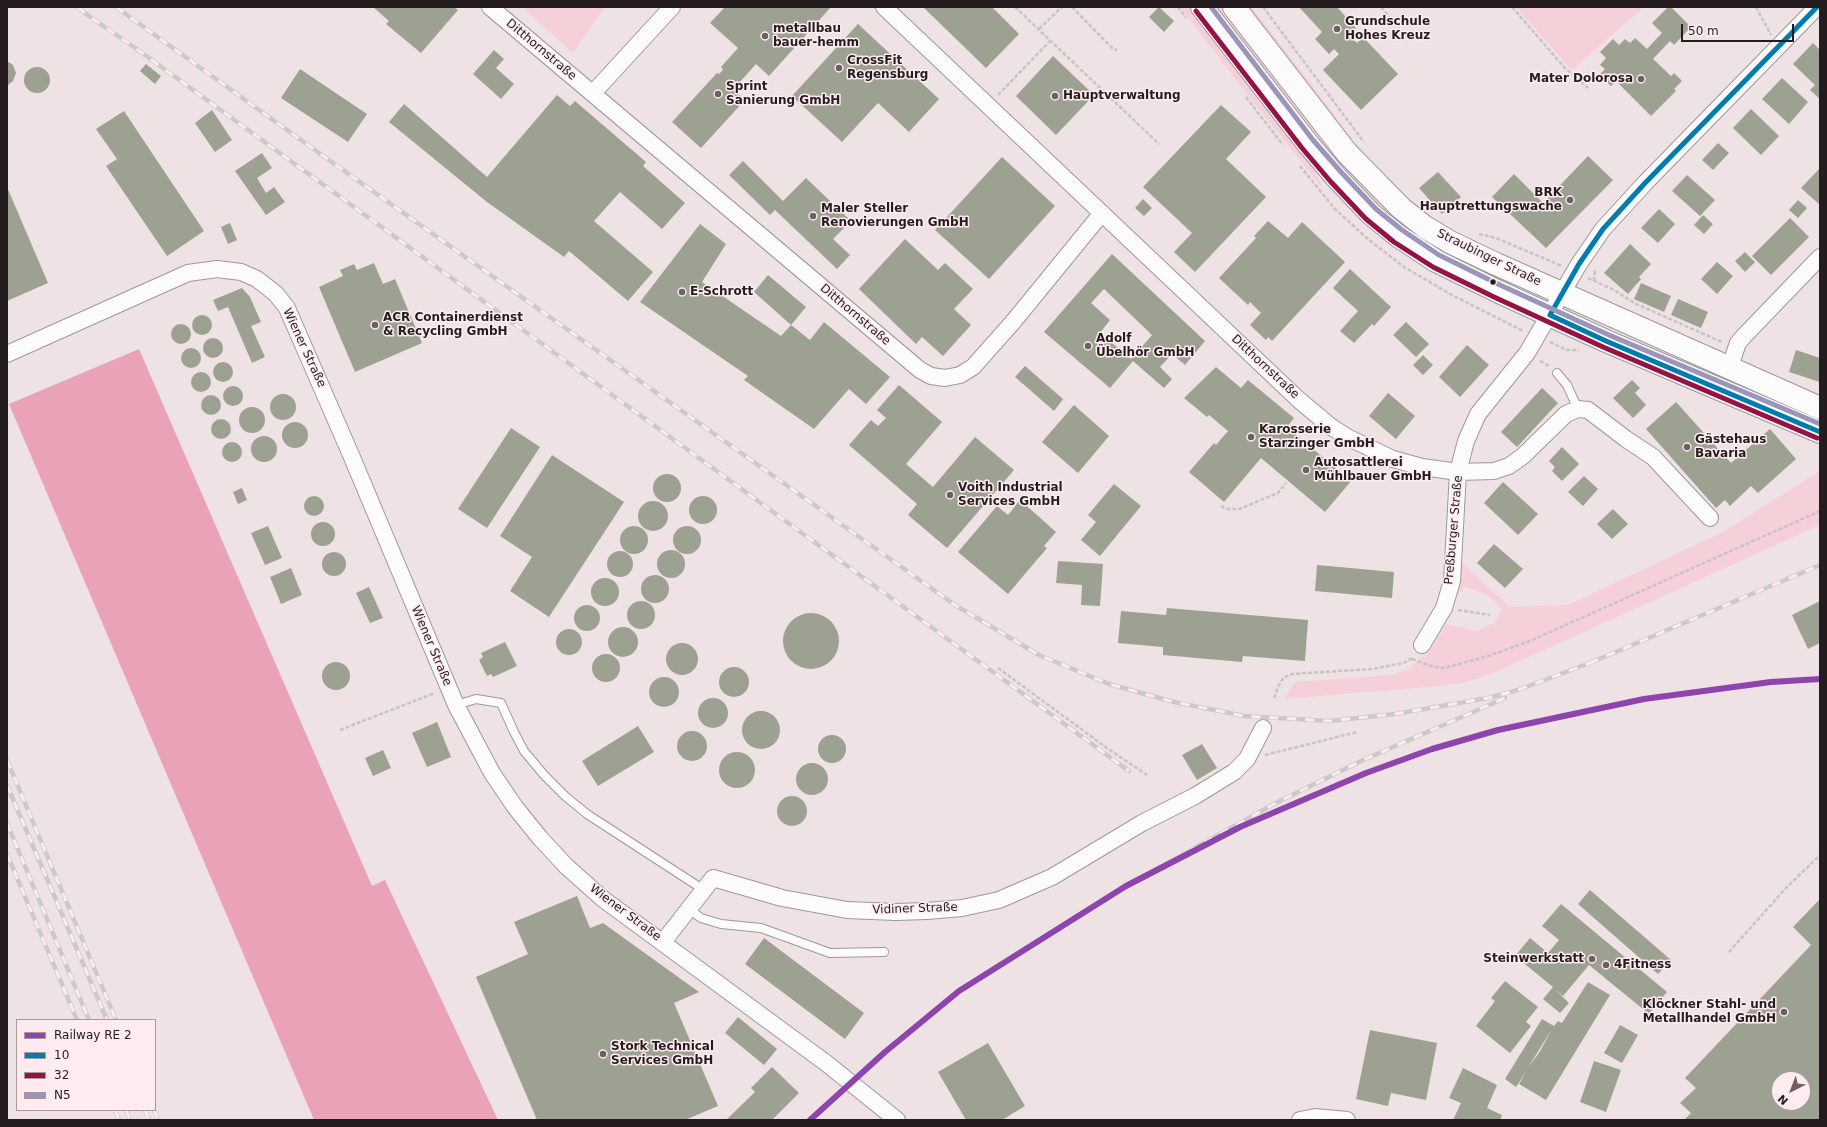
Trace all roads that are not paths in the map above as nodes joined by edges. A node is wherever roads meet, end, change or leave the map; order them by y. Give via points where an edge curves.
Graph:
1 (490, 7) edge
2 (672, 7) edge
3 (884, 7) edge
4 (1202, 7) edge
5 (1234, 7) edge
6 (1813, 8) edge
7 (592, 93) junction
8 (1102, 213) junction
9 (1820, 257) edge
10 (1563, 293) junction
11 (1550, 315) junction
12 (7, 354) edge
13 (1732, 359) junction
14 (1557, 374) road end
15 (1820, 408) edge
16 (1578, 409) junction
17 (1820, 432) edge
18 (1458, 472) junction
19 (1710, 518) dead end
20 (1422, 645) road end
21 (456, 704) junction
22 (1263, 728) dead end
23 (704, 890) junction
24 (689, 909) junction
25 (663, 942) junction
26 (884, 952) dead end
27 (897, 1120) edge
28 (1300, 1120) edge
29 (1347, 1120) edge

1 - 7 street, Ditthornstraße
2 - 7 street
3 - 8 street, Ditthornstraße
4 - 11 main road, Straubinger Straße via 1308,144 1371,214 1398,236 1436,261
5 - 10 main road, Straubinger Straße via 1347,153 1401,208 1450,242
6 - 10 street, Preßburger Straße via 1608,224
7 - 8 street, Ditthornstraße via 920,370 931,376 945,378 960,375 973,367
8 - 18 street, Ditthornstraße via 1330,426 1361,444 1393,458 1422,467
9 - 13 street via 1744,336
10 - 11 street, Preßburger Straße
10 - 13 main road, Straubinger Straße
11 - 17 main road, Straubinger Straße
11 - 18 street, Preßburger Straße via 1527,353 1478,414 1466,441
12 - 21 street, Wiener Straße via 188,273 217,269 241,272 257,278 276,294 287,308
13 - 15 main road, Straubinger Straße
14 - 16 lane via 1567,385
16 - 18 street, Ditthornstraße via 1566,414 1523,456 1509,466 1494,471
16 - 19 street via 1588,410 1653,456
18 - 20 street, Preßburger Straße via 1452,581 1444,608
21 - 23 lane via 476,699 501,703 524,751 565,796 587,814
21 - 25 street, Wiener Straße via 492,773 540,838 566,866 603,899
22 - 23 street, Vidiner Straße via 1247,759 1234,772 1052,877 999,900 962,908 895,912 847,910 782,898 712,878
23 - 24 street, Vidiner Straße
24 - 25 street, Vidiner Straße
24 - 26 lane via 701,918 721,924 761,928 830,953
25 - 27 street, Wiener Straße via 826,1063
28 - 29 street via 1315,1117

